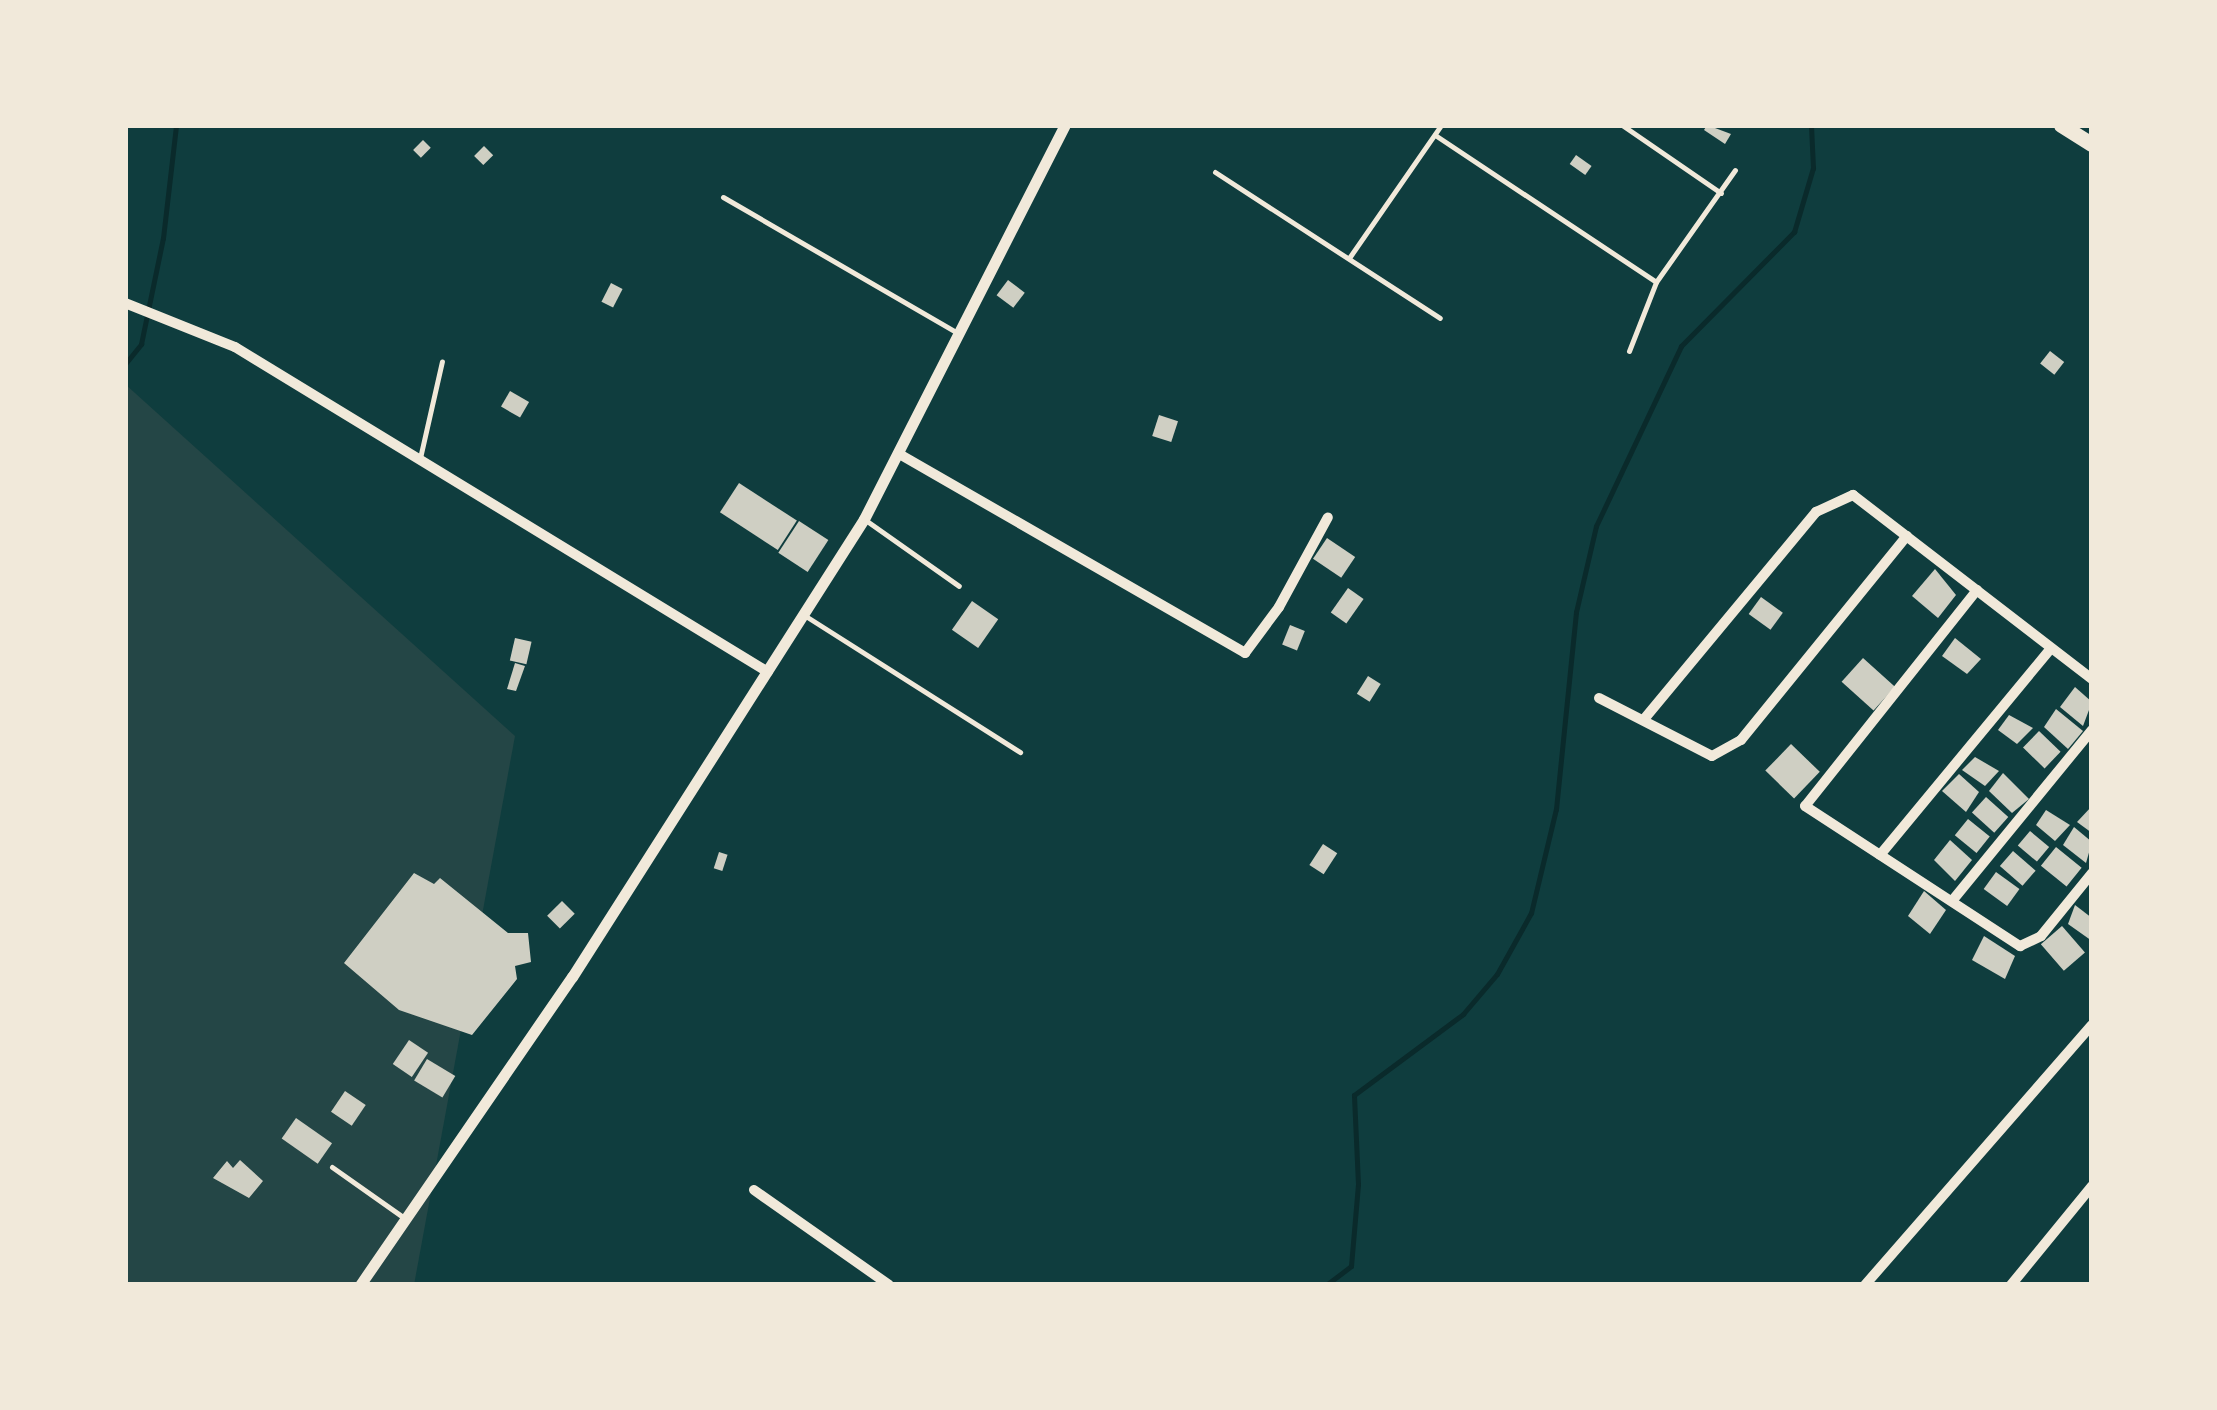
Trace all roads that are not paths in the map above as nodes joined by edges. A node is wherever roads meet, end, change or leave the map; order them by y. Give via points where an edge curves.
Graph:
1 (1065, 125) edge
2 (1441, 125) edge
3 (1622, 125) edge
4 (2061, 125) edge
5 (1435, 135) junction
6 (2092, 144) edge
7 (1736, 170) dead end
8 (1215, 172) dead end
9 (1721, 193) junction
10 (723, 197) dead end
11 (1349, 258) junction
12 (1656, 282) junction
13 (125, 303) edge
14 (1440, 318) dead end
15 (960, 334) junction
16 (1629, 351) dead end
17 (442, 361) dead end
18 (901, 454) junction
19 (420, 458) junction
20 (1328, 517) dead end
21 (864, 519) junction
22 (1907, 536) junction
23 (959, 586) dead end
24 (1977, 590) junction
25 (804, 615) junction
26 (2051, 648) junction
27 (768, 672) junction
28 (2092, 679) edge
29 (1599, 698) dead end
30 (1645, 718) junction
31 (2092, 730) edge
32 (1020, 752) dead end
33 (1880, 855) junction
34 (2092, 873) edge
35 (1952, 902) junction
36 (2092, 1024) edge
37 (332, 1167) dead end
38 (2092, 1186) edge
39 (754, 1190) dead end
40 (407, 1220) junction
41 (360, 1285) edge
42 (890, 1285) edge
43 (1866, 1285) edge
44 (2011, 1285) edge

1 - 15 street
2 - 5 lane
3 - 9 lane
4 - 6 main road
5 - 11 lane
5 - 12 lane
7 - 9 lane
8 - 11 lane
9 - 12 lane
10 - 15 lane
11 - 14 lane
12 - 16 lane
13 - 19 street via 235,347
15 - 18 street
17 - 19 lane
18 - 20 street via 1245,653 1279,607
18 - 21 street
19 - 27 street
21 - 23 lane
21 - 25 street
22 - 24 street
22 - 30 street via 1741,740 1712,756
22 - 30 street via 1853,495 1816,512
24 - 26 street
24 - 33 street via 1805,806
25 - 27 street
25 - 32 lane
26 - 28 street
26 - 33 street
27 - 40 street
29 - 30 street
31 - 35 street
33 - 35 street
34 - 35 street via 2041,936 2020,946
36 - 43 street
37 - 40 lane
38 - 44 street
39 - 42 street
40 - 41 street

